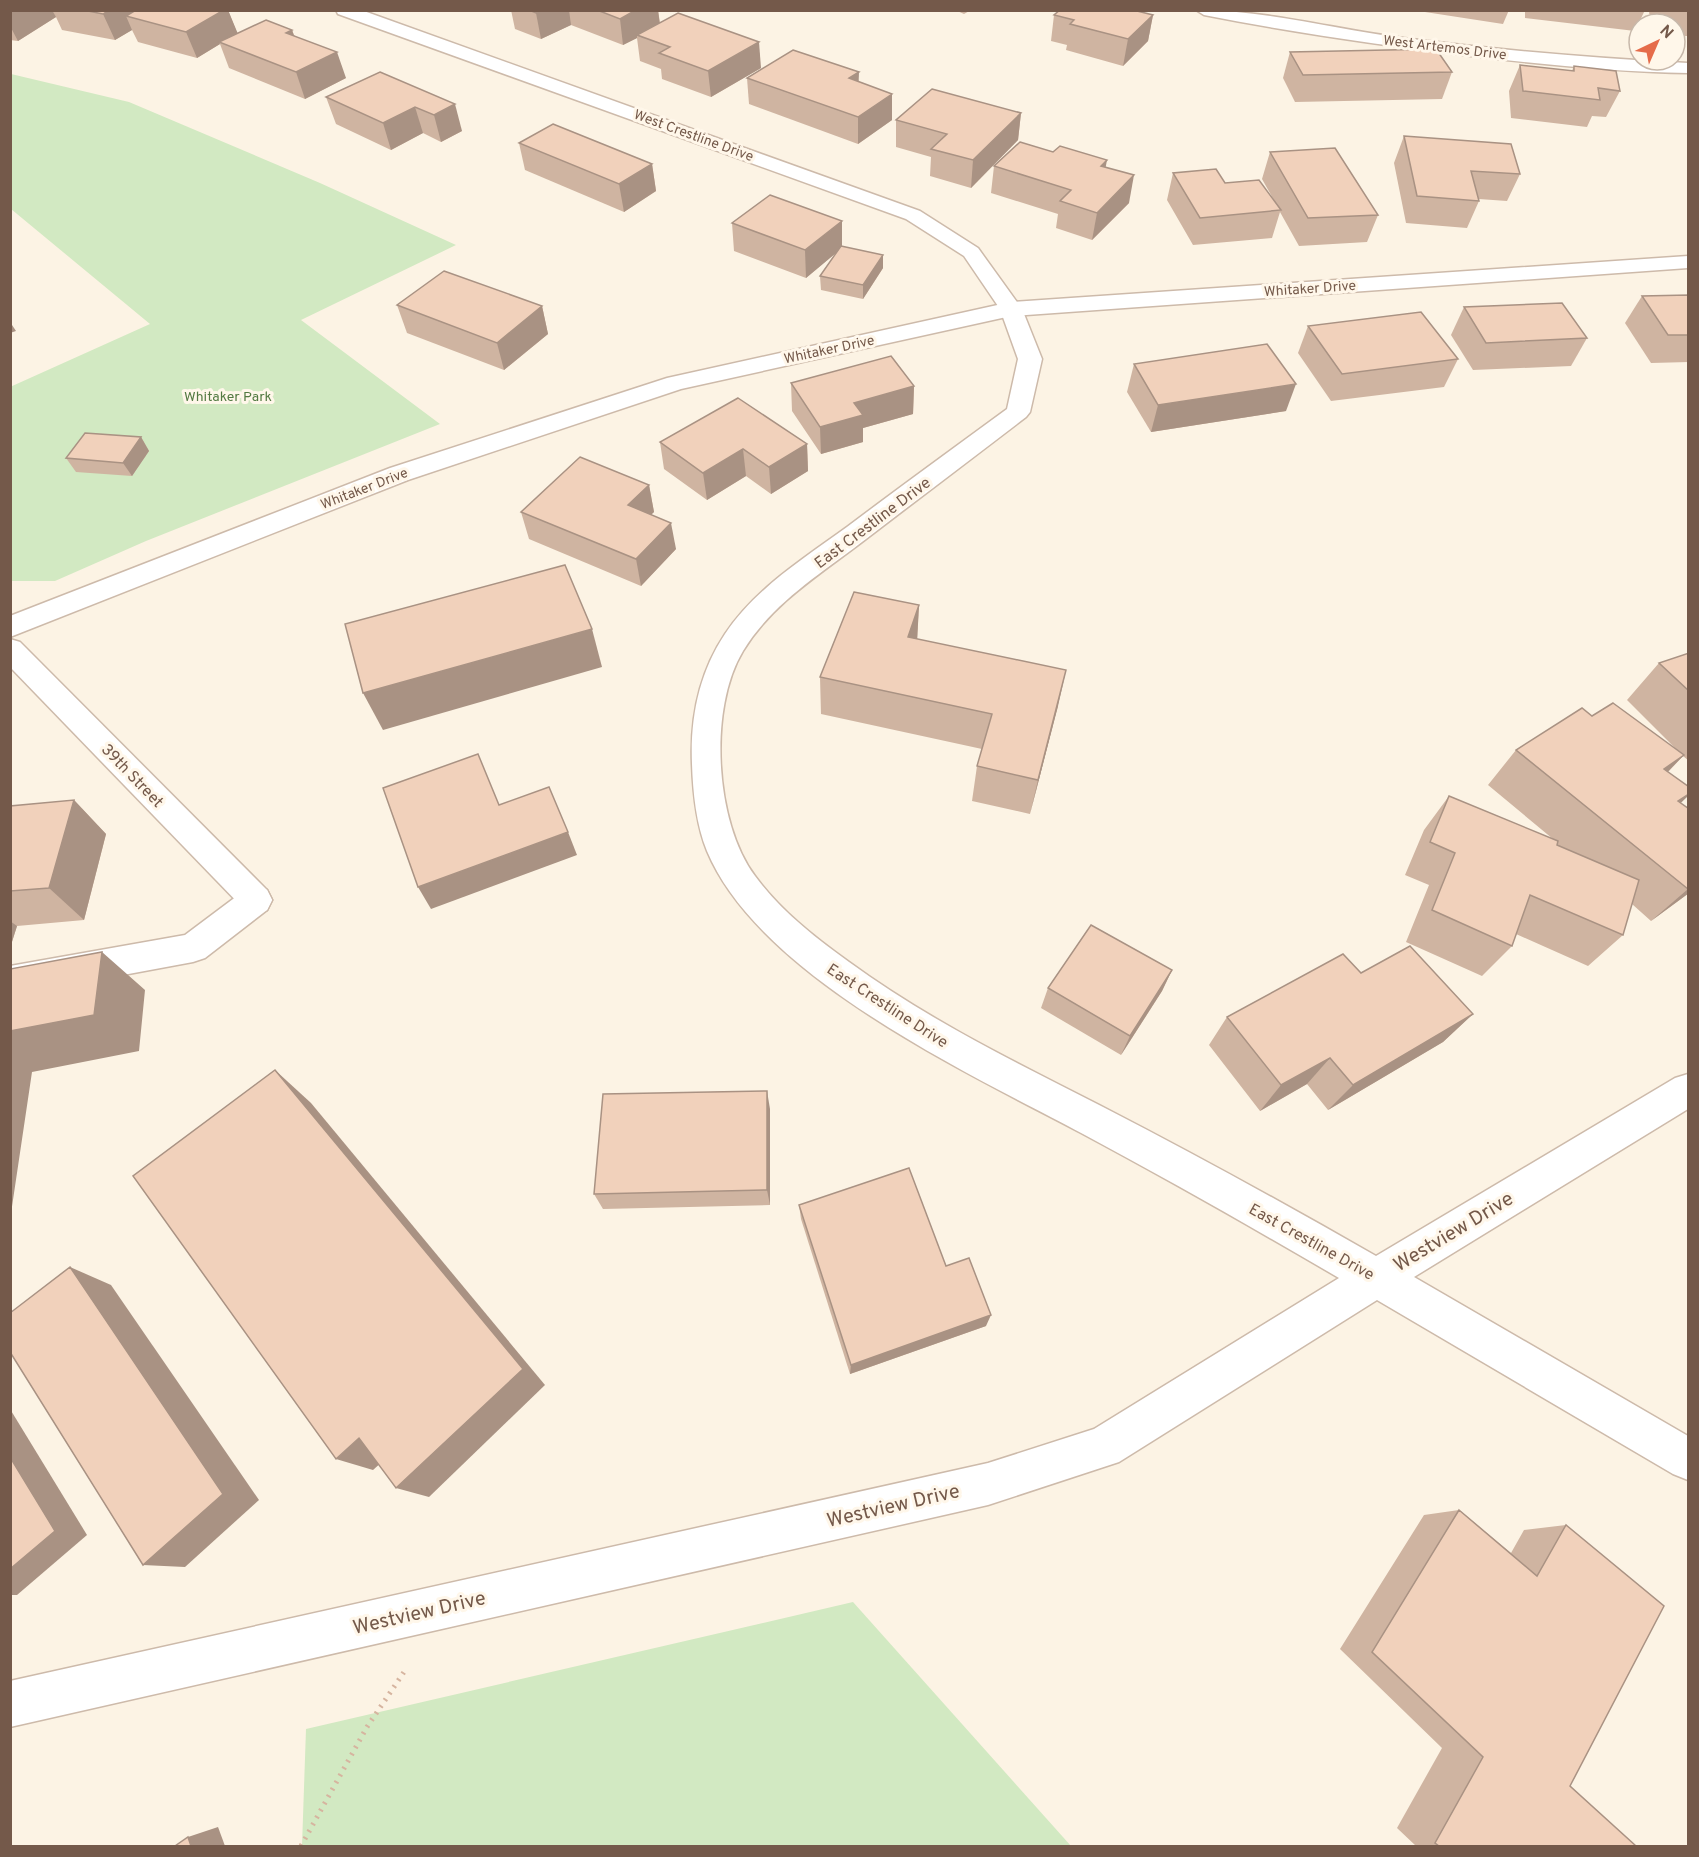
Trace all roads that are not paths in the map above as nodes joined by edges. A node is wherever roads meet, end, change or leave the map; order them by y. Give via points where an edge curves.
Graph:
1 (344, 10) edge
2 (1204, 10) edge
3 (1689, 68) edge
4 (1689, 262) edge
5 (1011, 309) junction
6 (10, 627) edge
7 (10, 649) edge
8 (10, 981) edge
9 (1689, 1090) edge
10 (1377, 1277) junction
11 (1689, 1459) edge
12 (10, 1704) edge

1 - 5 street, West Crestline Drive via 914,215 971,252
2 - 3 street, West Artemos Drive via 1334,33 1555,61
4 - 5 street, Whitaker Drive
5 - 6 street, Whitaker Drive via 675,383 399,474
5 - 10 street, East Crestline Drive via 1030,359 1018,412 772,596 740,631 718,672 708,717 706,769 722,849 742,884 772,920 857,988 913,1024
7 - 8 street, 39th Street via 256,900 193,948
9 - 10 street, Westview Drive
10 - 11 street, East Crestline Drive
10 - 12 street, Westview Drive via 1104,1447 988,1484

